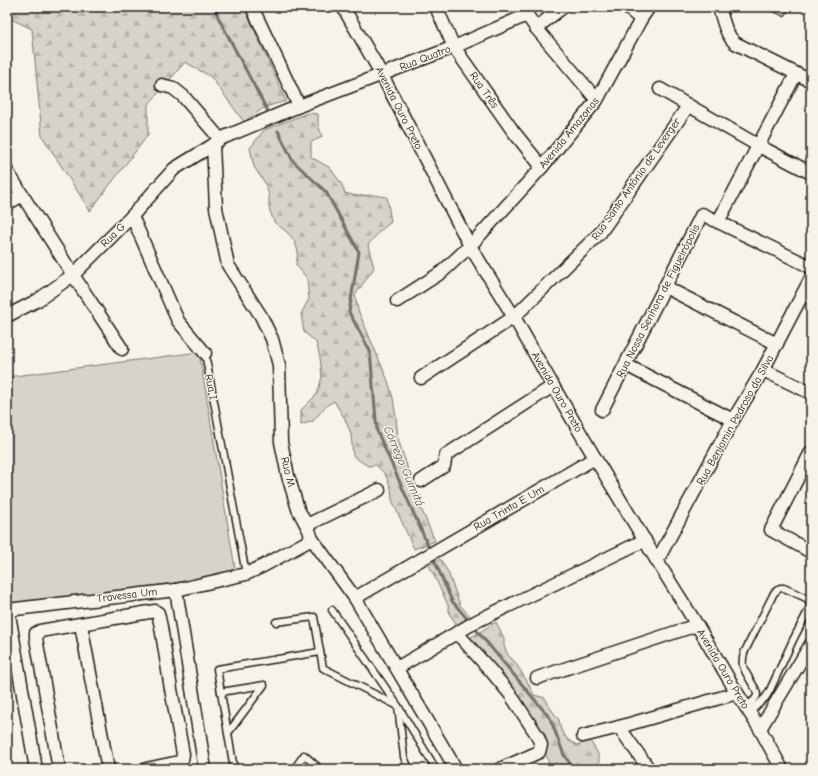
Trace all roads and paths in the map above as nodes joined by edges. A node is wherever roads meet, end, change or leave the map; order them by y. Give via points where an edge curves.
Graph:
1 (252, 7) edge
2 (344, 7) edge
3 (436, 7) edge
4 (563, 7) edge
5 (626, 7) edge
6 (649, 7) edge
7 (719, 7) edge
8 (525, 11) edge
9 (641, 19) junction
10 (536, 28) junction
11 (454, 47) junction
12 (796, 74) junction
13 (382, 75) junction
14 (811, 81) edge
15 (162, 85) dead end
16 (660, 89) dead end
17 (597, 100) junction
18 (299, 106) junction
19 (688, 106) junction
20 (216, 142) junction
21 (759, 146) junction
22 (542, 167) junction
23 (7, 171) edge
24 (811, 173) edge
25 (22, 196) junction
26 (7, 204) edge
27 (132, 216) junction
28 (718, 222) junction
29 (470, 246) junction
30 (811, 267) edge
31 (73, 275) junction
32 (811, 278) edge
33 (665, 287) junction
34 (397, 301) dead end
35 (7, 316) edge
36 (514, 317) junction
37 (777, 344) junction
38 (122, 349) dead end
39 (205, 353) joint
40 (626, 364) junction
41 (763, 370) junction
42 (421, 378) dead end
43 (553, 386) junction
44 (811, 393) edge
45 (602, 410) dead end
46 (733, 420) junction
47 (811, 452) edge
48 (595, 458) junction
49 (421, 481) dead end
50 (379, 490) dead end
51 (307, 525) junction
52 (312, 539) junction
53 (645, 540) junction
54 (811, 552) edge
55 (657, 561) junction
56 (246, 574) junction
57 (176, 590) junction
58 (354, 598) junction
59 (8, 610) edge
60 (332, 610) dead end
61 (276, 622) dead end
62 (80, 625) junction
63 (697, 625) junction
64 (460, 631) junction
65 (811, 644) edge
66 (320, 652) junction
67 (397, 668) junction
68 (536, 678) dead end
69 (221, 692) junction
70 (737, 693) junction
71 (398, 706) junction
72 (748, 710) junction
73 (619, 727) junction
74 (760, 729) junction
75 (228, 733) junction
76 (583, 736) dead end
77 (36, 769) edge
78 (59, 769) edge
79 (108, 769) edge
80 (146, 769) edge
81 (205, 769) edge
82 (234, 769) edge
83 (294, 769) edge
84 (320, 769) edge
85 (410, 769) edge
86 (436, 769) edge
87 (456, 769) edge
88 (500, 769) edge
89 (649, 769) edge
90 (782, 769) edge

1 - 18 street
2 - 13 street, Avenida Ouro Preto
3 - 11 street, Rua Três
4 - 10 street
5 - 9 street
6 - 9 street, Avenida Amazonas
7 - 12 street via 731,40
8 - 10 street
8 - 11 street, Rua Quatro
9 - 17 street, Avenida Amazonas
10 - 17 street
11 - 13 street, Rua Quatro
11 - 22 street, Rua Três via 513,131
12 - 14 street
12 - 21 street
13 - 18 street, Rua Quatro
13 - 29 street, Avenida Ouro Preto
15 - 20 street via 173,88 183,96
16 - 19 street, Rua Santo Antônio de Leverger
17 - 22 street, Avenida Amazonas
18 - 20 street, Rua Quatro
19 - 21 street, Rua Santo Antônio de Leverger
19 - 36 street, Rua Santo Antônio de Leverger via 600,233
20 - 27 street, Rua G via 174,169
20 - 51 street, Rua M via 216,208 228,266 261,316 272,339 279,365 281,442 298,509
21 - 24 street, Rua Santo Antônio de Leverger
21 - 28 street
22 - 29 street, Avenida Amazonas
23 - 25 street
25 - 26 street
25 - 31 street
27 - 31 street, Rua G
27 - 39 street, Rua I via 178,321
28 - 30 street, Rua Nossa Senhora de Figueirópolis
28 - 33 street, Rua Nossa Senhora de Figueirópolis via 702,214
29 - 34 street, Avenida Amazonas via 442,272
29 - 36 street, Avenida Ouro Preto
31 - 35 street, Rua G via 38,300
31 - 38 street
32 - 37 street, Rua Benjamin Pedroso da Silva
33 - 37 street
33 - 40 street, Rua Nossa Senhora de Figueirópolis
36 - 42 street, Rua Santo Antônio de Leverger
36 - 43 street, Avenida Ouro Preto
37 - 41 street, Rua Benjamin Pedroso da Silva
39 - 56 lane, Rua I
40 - 45 street, Rua Nossa Senhora de Figueirópolis
40 - 46 street
41 - 44 street
41 - 46 street, Rua Benjamin Pedroso da Silva
43 - 48 street, Avenida Ouro Preto
43 - 49 street via 446,455 444,466
46 - 55 street, Rua Benjamin Pedroso da Silva
47 - 54 street via 771,530
48 - 53 street, Avenida Ouro Preto
48 - 58 street, Rua Trinta E Um
50 - 51 street
51 - 52 street, Rua M
52 - 56 street, Travessa Um
52 - 58 street, Rua M
53 - 55 street, Avenida Ouro Preto
53 - 64 street
55 - 63 street, Avenida Ouro Preto
56 - 57 street, Travessa Um
57 - 59 street, Travessa Um
57 - 81 street
58 - 67 street, Rua M
59 - 77 street
60 - 71 lane
61 - 66 lane via 314,616
62 - 78 street via 36,633
62 - 79 street
62 - 80 street via 155,611 158,613 183,754 179,762
63 - 68 street
63 - 70 street, Avenida Ouro Preto
64 - 67 street
64 - 88 street via 510,694 541,745 539,752
65 - 74 street
66 - 69 lane via 217,670
66 - 71 lane via 323,668
67 - 87 street, Rua M
69 - 75 lane
69 - 75 lane via 264,684
70 - 72 street, Avenida Ouro Preto
70 - 73 street
71 - 85 lane via 404,757
71 - 86 lane
72 - 72 lane via 766,697 810,607 806,598 784,588 774,593 742,659 747,676 757,691 756,698
72 - 74 street, Avenida Ouro Preto
73 - 76 street
73 - 89 street
74 - 90 street, Avenida Ouro Preto
75 - 82 lane
83 - 84 lane via 304,755

